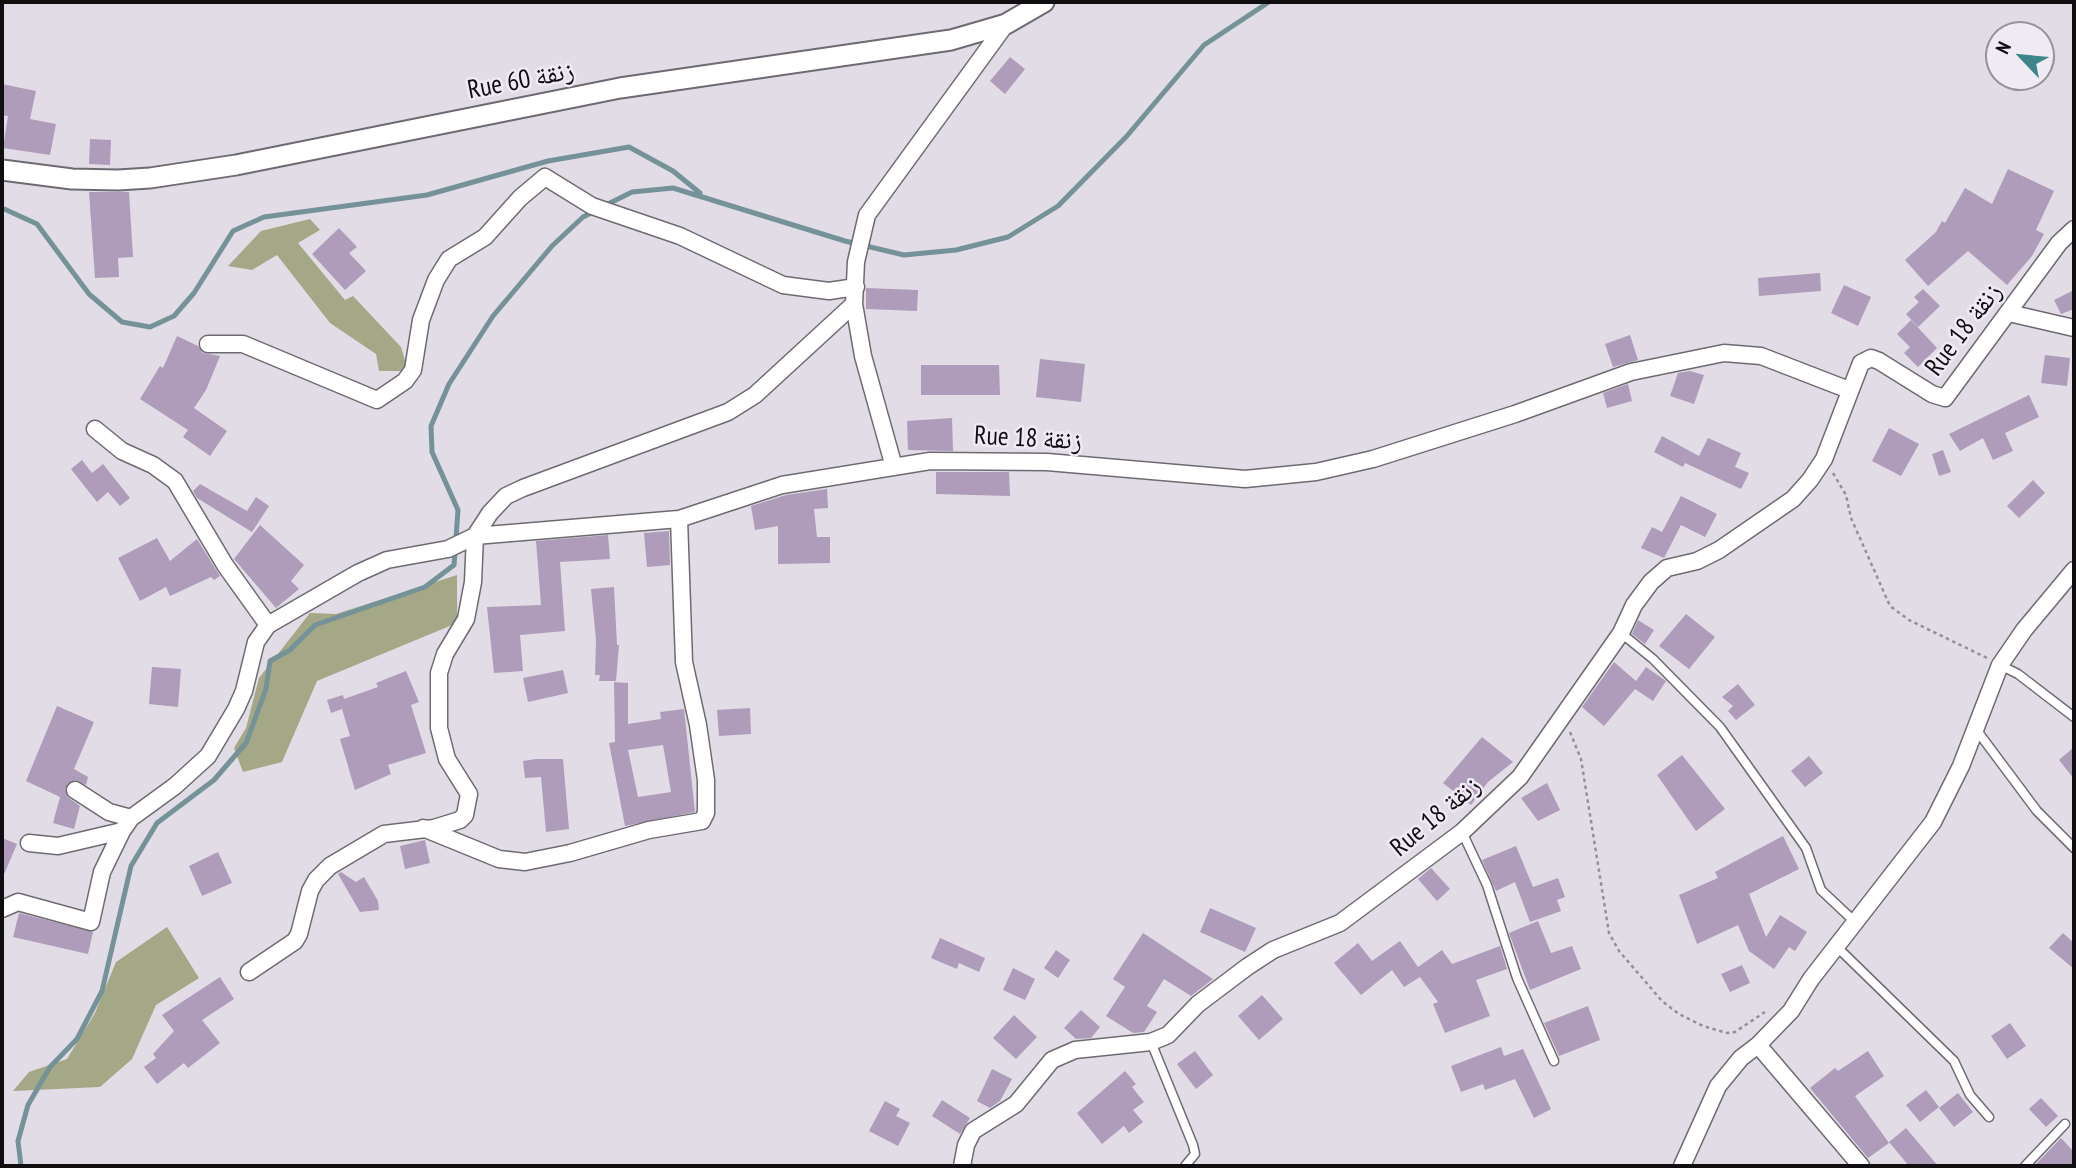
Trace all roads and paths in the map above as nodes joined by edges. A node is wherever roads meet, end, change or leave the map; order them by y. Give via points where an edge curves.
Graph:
1 (1044, 2) edge
2 (1006, 24) junction
3 (2, 170) edge
4 (2074, 229) edge
5 (856, 287) junction
6 (854, 304) junction
7 (2009, 313) junction
8 (2074, 328) edge
9 (208, 344) dead end
10 (1849, 390) junction
11 (95, 429) dead end
12 (1824, 459) junction
13 (894, 467) junction
14 (679, 519) junction
15 (471, 538) junction
16 (2074, 569) edge
17 (268, 625) junction
18 (1621, 633) junction
19 (2000, 665) junction
20 (1563, 713) junction
21 (2074, 717) edge
22 (1975, 728) junction
23 (75, 790) dead end
24 (126, 825) junction
25 (421, 827) junction
26 (1462, 832) junction
27 (29, 843) dead end
28 (2074, 848) edge
29 (2, 909) edge
30 (1855, 922) junction
31 (1836, 946) junction
32 (248, 972) dead end
33 (1770, 1010) dead end
34 (1150, 1042) junction
35 (1758, 1045) junction
36 (1555, 1061) dead end
37 (1989, 1117) dead end
38 (2065, 1124) dead end
39 (962, 1166) edge
40 (1185, 1166) edge
41 (1682, 1166) edge
42 (1861, 1166) edge
43 (2025, 1166) edge

1 - 2 street, Rue 60 زنقة
2 - 3 street, Rue 60 زنقة via 925,45 620,88 162,176 72,179
2 - 5 street via 867,215 856,262
4 - 7 street, Rue 18 زنقة
5 - 6 street
5 - 9 street via 829,291 783,285 680,236 601,210 545,177 485,237 449,259 421,320 413,370 405,381 376,400 243,344
6 - 13 street via 863,356
6 - 15 street via 755,395 728,412 506,496
7 - 8 street
7 - 10 street, Rue 18 زنقة via 1945,398 1871,358 1861,363
10 - 12 street, Rue 18 زنقة
10 - 13 street, Rue 18 زنقة via 1762,356 1724,353 1631,372 1373,459 1274,478 1216,478 987,459
11 - 17 street via 122,451 175,481 225,565
12 - 18 street, Rue 18 زنقة via 1783,506 1719,550 1667,568 1634,605
12 - 19 path via 1846,495 1851,518 1890,606
13 - 14 street, Rue 18 زنقة via 762,490
14 - 15 street, Rue 18 زنقة
14 - 25 street via 684,662 706,780 702,821 525,862 499,859
15 - 17 street via 448,549 387,560
15 - 25 street via 470,603 458,636 445,654 438,692 439,728 447,760 469,794 468,808 460,820
16 - 19 street
17 - 24 street via 256,642 236,709 208,756
18 - 20 street, Rue 18 زنقة
18 - 30 lane via 1720,726 1806,848 1821,890
19 - 21 lane
19 - 22 street
20 - 26 street, Rue 18 زنقة via 1520,777
20 - 33 path via 1581,759 1601,898 1609,933 1619,951 1661,1000 1703,1026 1735,1032
22 - 28 lane via 2037,811
22 - 30 street via 1933,822
23 - 24 street
24 - 27 street via 58,846
24 - 29 street via 102,873 90,922 18,902
25 - 32 street via 384,834 330,866 310,891 295,941
26 - 34 street, Rue 18 زنقة via 1340,923 1273,950 1247,967 1198,1004 1179,1027
26 - 36 lane via 1487,885 1517,978
30 - 31 street
31 - 35 street via 1791,1011
31 - 37 lane via 1954,1060 1970,1095
34 - 39 street, Rue 18 زنقة via 1075,1050 1052,1060 1016,1104 973,1131
34 - 40 lane via 1193,1145 1195,1154
35 - 41 street via 1718,1086
35 - 42 street
38 - 43 lane

